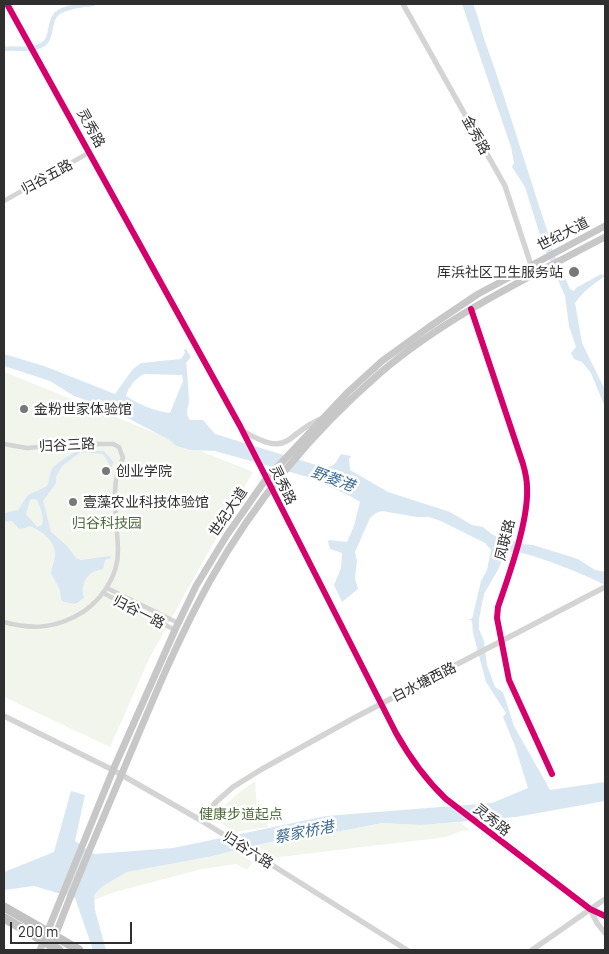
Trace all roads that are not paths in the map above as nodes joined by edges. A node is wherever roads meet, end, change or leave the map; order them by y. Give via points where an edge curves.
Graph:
1 (7, 4) edge
2 (403, 4) edge
3 (90, 152) junction
4 (4, 201) edge
5 (605, 226) edge
6 (605, 237) edge
7 (531, 265) junction
8 (536, 273) junction
9 (471, 309) junction
10 (322, 418) junction
11 (242, 431) junction
12 (4, 444) edge
13 (296, 451) junction
14 (266, 479) junction
15 (271, 489) junction
16 (605, 587) edge
17 (107, 588) junction
18 (103, 593) junction
19 (4, 622) edge
20 (177, 627) junction
21 (502, 641) junction
22 (381, 704) junction
23 (4, 716) edge
24 (113, 770) junction
25 (122, 774) junction
26 (552, 774) dead end
27 (202, 821) junction
28 (605, 899) edge
29 (63, 902) junction
30 (4, 907) edge
31 (590, 909) junction
32 (605, 916) edge
33 (4, 918) edge
34 (605, 933) edge
35 (40, 950) edge
36 (50, 950) edge
37 (59, 950) edge
38 (79, 950) edge
39 (407, 950) edge
40 (532, 950) edge

1 - 3 street, 灵秀路
2 - 7 street, 金秀路 via 505,186
3 - 4 street, 归谷五路
3 - 11 street, 灵秀路
5 - 7 main road, 世纪大道
6 - 8 main road, 世纪大道
7 - 8 street, 金秀路
7 - 10 main road, 世纪大道 via 428,327 382,361
8 - 9 main road, 世纪大道
9 - 13 main road, 世纪大道 via 381,372
9 - 21 street, 凤联路 via 523,464 527,487 515,556 498,607
10 - 11 street via 283,444 258,440
10 - 13 main road, 世纪大道
11 - 14 street, 灵秀路
12 - 17 street, 归谷三路 via 27,448 113,444 119,448 124,458 118,467 115,502 118,551
13 - 14 main road, 世纪大道
13 - 15 main road, 世纪大道
14 - 15 street, 灵秀路
14 - 20 main road, 世纪大道 via 196,586
15 - 22 street, 灵秀路
15 - 25 main road, 世纪大道 via 210,580 170,661
16 - 21 street, 白水塘西路
17 - 18 street
17 - 20 street, 归谷一路
18 - 19 street via 80,614 61,624 41,628
18 - 20 street, 归谷一路
20 - 24 main road, 世纪大道
21 - 22 street, 白水塘西路
21 - 26 street, 凤联路 via 511,685
22 - 27 street, 白水塘西路 via 233,787
22 - 31 street, 灵秀路 via 411,761 427,781 448,801
23 - 24 street, 归谷六路
24 - 25 street, 归谷六路
24 - 29 main road, 世纪大道
25 - 27 street, 归谷六路
25 - 29 main road, 世纪大道
27 - 39 street, 归谷六路
28 - 31 street
29 - 35 main road, 世纪大道
29 - 36 main road, 世纪大道
30 - 38 highway
31 - 32 street, 灵秀路
31 - 34 street, 灵秀路
31 - 40 street
33 - 37 highway

